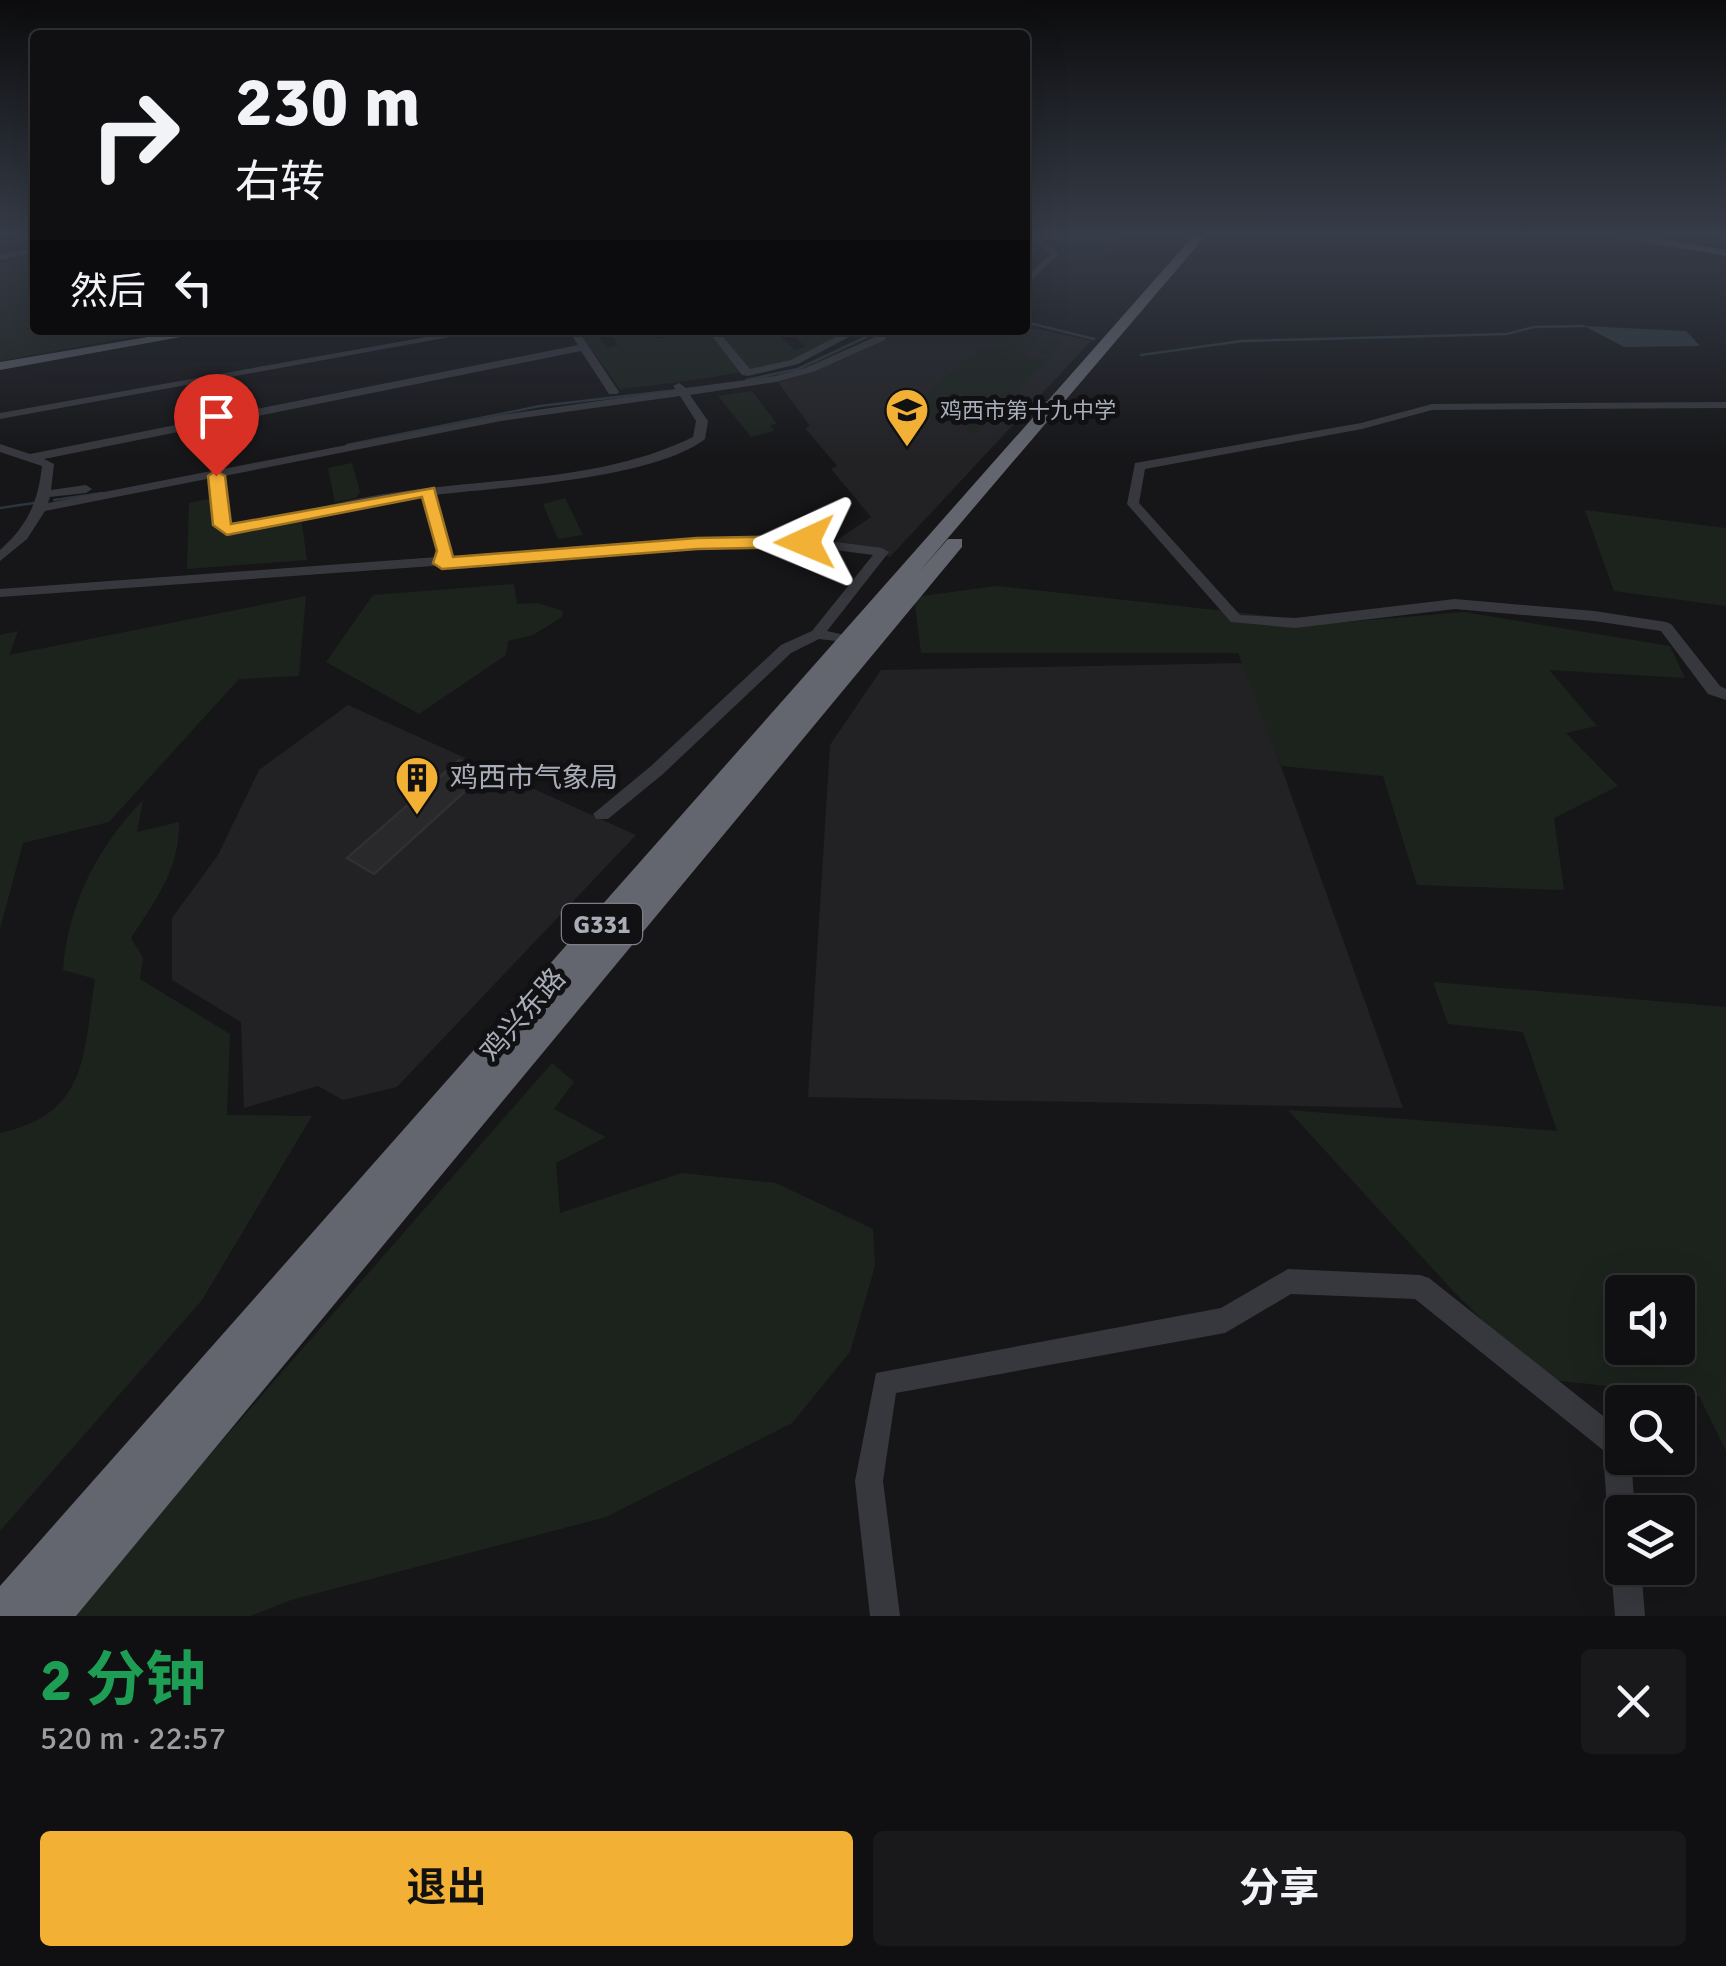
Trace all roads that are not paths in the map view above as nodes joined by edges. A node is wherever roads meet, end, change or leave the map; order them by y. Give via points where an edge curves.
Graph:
1 (1136, 308) edge
2 (1153, 308) edge
3 (183, 335) edge
4 (456, 335) edge
5 (576, 335) edge
6 (715, 335) edge
7 (821, 335) edge
8 (847, 335) edge
9 (864, 335) edge
10 (830, 344) junction
11 (584, 347) junction
12 (0, 366) edge
13 (747, 377) junction
14 (680, 388) junction
15 (613, 392) junction
16 (1726, 405) edge
17 (0, 416) edge
18 (0, 448) edge
19 (29, 458) junction
20 (217, 471) junction
21 (428, 491) junction
22 (44, 501) junction
23 (0, 557) edge
24 (442, 563) junction
25 (0, 593) edge
26 (817, 634) junction
27 (848, 640) junction
28 (1726, 695) edge
29 (602, 814) dead end
30 (1620, 1495) edge
31 (1627, 1585) edge
32 (2, 1616) edge
33 (48, 1616) edge
34 (885, 1616) edge
35 (1630, 1616) edge

1 - 27 highway, 鸡兴东路 / G331
2 - 33 highway, 鸡兴东路 / G331
3 - 12 main road
4 - 17 street
5 - 11 street
6 - 13 street
7 - 10 street
8 - 10 street
9 - 13 street via 877,340 809,370
10 - 13 street
11 - 15 street
11 - 19 street
13 - 14 street
14 - 15 street
14 - 20 street
14 - 21 street via 703,430 686,447 602,468
15 - 20 street via 509,406
16 - 28 street via 1432,407 1139,466 1134,504 1236,619 1295,623 1455,604 1666,627 1714,690
18 - 19 street
19 - 22 street via 48,464
20 - 21 street via 227,530
20 - 22 street
21 - 24 street via 446,551
22 - 23 street via 34,528
24 - 25 street
24 - 26 street via 697,544 805,542 882,552
26 - 27 street
26 - 29 street via 786,649
27 - 32 highway, 鸡兴东路 / G331
30 - 34 street via 1616,1444 1420,1287 1288,1282 1225,1320 885,1382 869,1481
31 - 35 street

